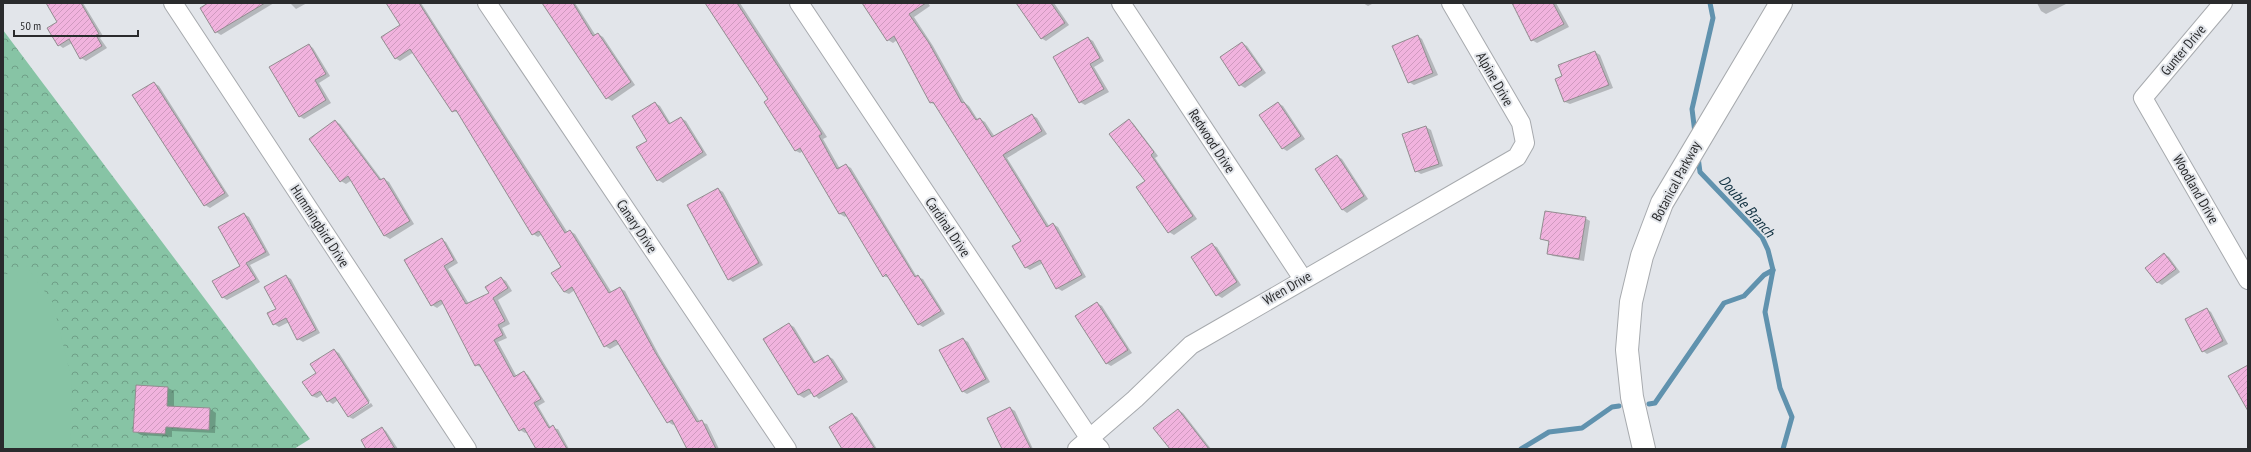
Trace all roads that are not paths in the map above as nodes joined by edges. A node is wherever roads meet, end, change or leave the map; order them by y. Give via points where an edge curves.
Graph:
1 (173, 3) edge
2 (487, 3) edge
3 (799, 3) edge
4 (1121, 3) edge
5 (1451, 3) edge
6 (1781, 3) edge
7 (2223, 3) edge
8 (2143, 98) joint
9 (1517, 157) joint
10 (1303, 279) junction
11 (2248, 280) edge
12 (1089, 446) edge
13 (467, 449) edge
14 (787, 449) edge
15 (1644, 449) edge

1 - 13 street, Hummingbird Drive
2 - 14 street, Canary Drive
3 - 12 street, Cardinal Drive
4 - 10 street, Redwood Drive
5 - 9 street, Alpine Drive via 1521,123 1525,143
6 - 15 street, Botanical Parkway via 1662,203 1648,237 1631,302 1628,331 1628,369
7 - 8 street, Gunter Drive
8 - 11 street, Woodland Drive
9 - 10 street, Wren Drive
10 - 12 street, Wren Drive via 1191,345

